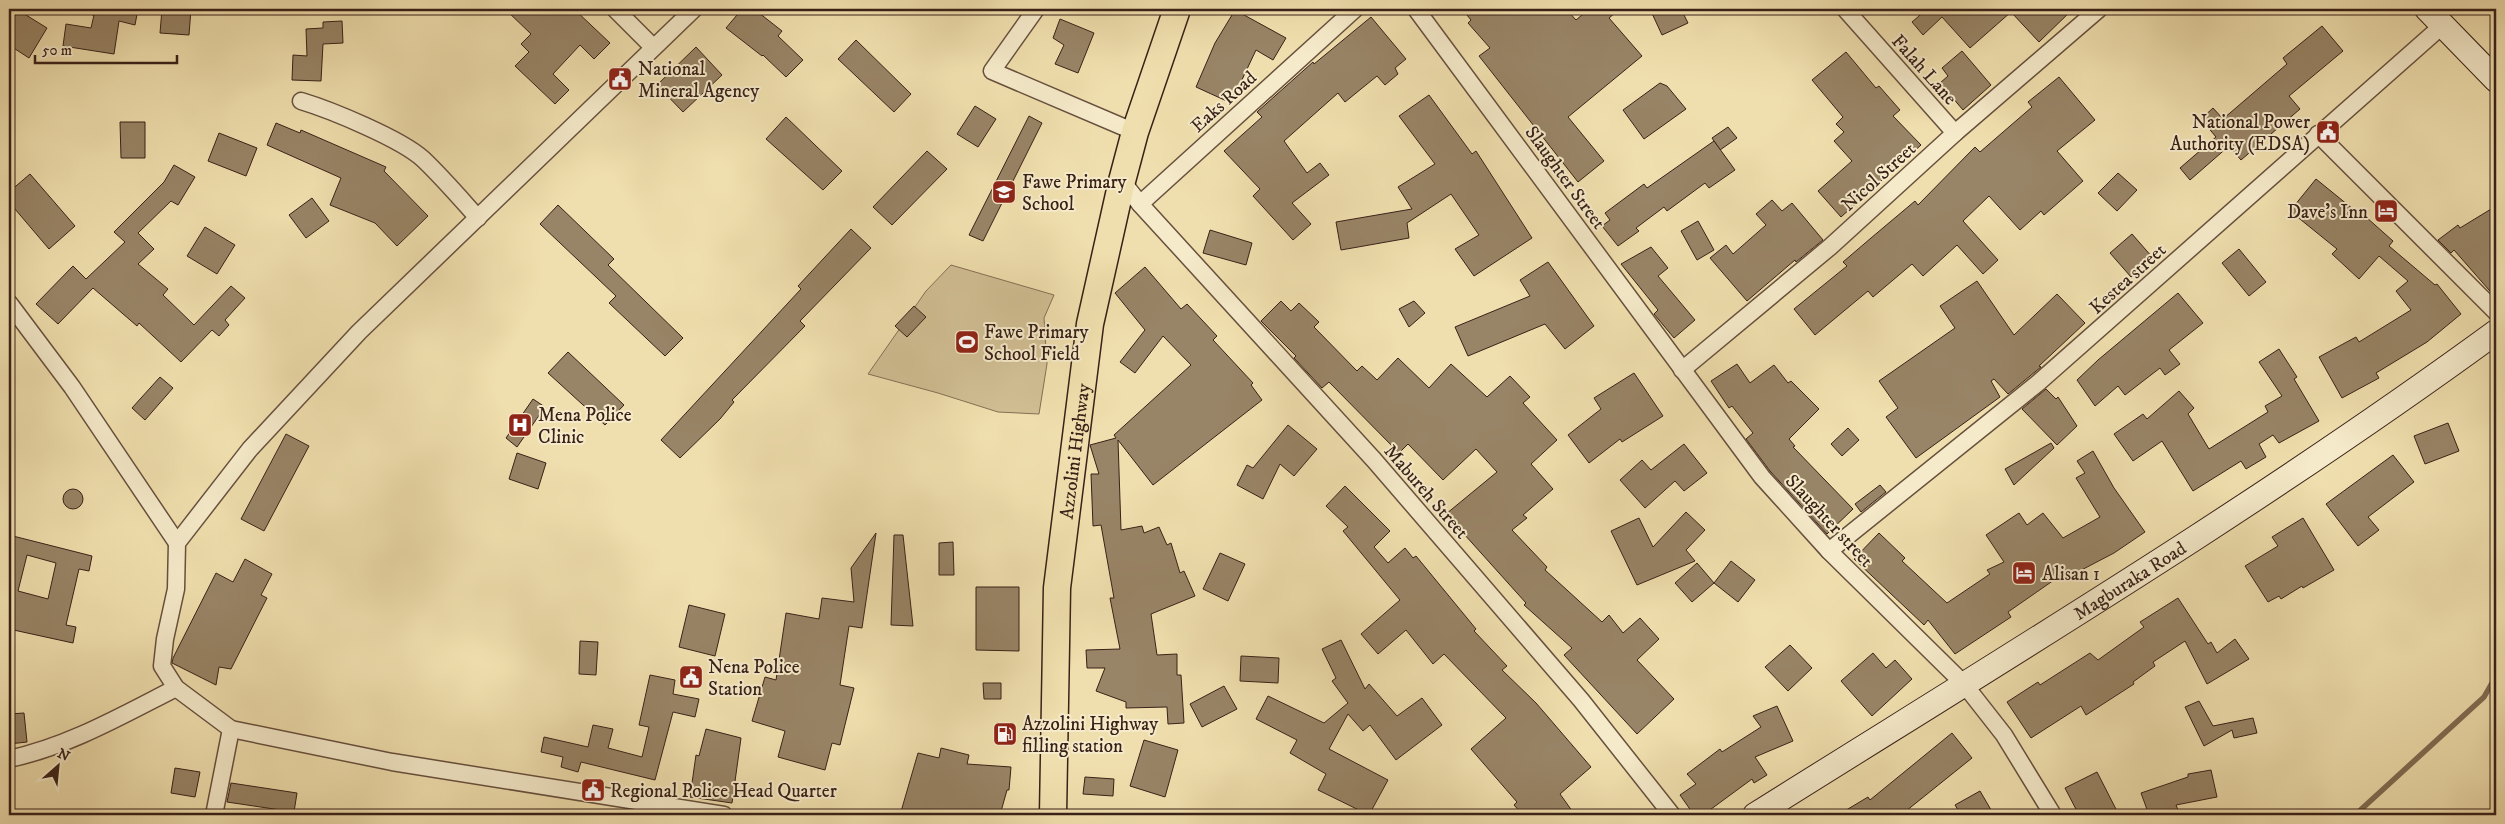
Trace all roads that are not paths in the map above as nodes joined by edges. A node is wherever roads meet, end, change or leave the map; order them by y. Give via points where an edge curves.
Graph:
1 (615, 9) edge
2 (694, 9) edge
3 (1036, 9) edge
4 (1177, 9) edge
5 (1355, 9) edge
6 (1416, 9) edge
7 (1845, 9) edge
8 (2099, 9) edge
9 (2435, 17) edge
10 (653, 47) junction
11 (2496, 80) edge
12 (301, 101) dead end
13 (1135, 132) junction
14 (1955, 133) junction
15 (2318, 134) junction
16 (1122, 181) junction
17 (1140, 204) junction
18 (478, 218) junction
19 (9, 303) edge
20 (2496, 312) edge
21 (2496, 332) edge
22 (1682, 370) junction
23 (177, 542) junction
24 (1829, 551) junction
25 (1964, 684) junction
26 (176, 688) junction
27 (231, 729) junction
28 (9, 759) edge
29 (214, 815) edge
30 (724, 815) edge
31 (1053, 815) edge
32 (1672, 815) edge
33 (1755, 815) edge
34 (2053, 815) edge

1 - 10 street
2 - 10 street
3 - 13 street via 992,71
4 - 13 main road, Azzolini Highway
5 - 17 street, Eaks Road
6 - 22 street, Slaughter Street
7 - 14 street, Falah Lane
8 - 14 street, Nicol Street
9 - 11 street
9 - 15 street, Kestea street
10 - 18 street
12 - 18 street via 330,110 422,157
13 - 16 main road, Azzolini Highway
14 - 22 street, Nicol Street via 1830,247
15 - 20 street
15 - 24 street, Kestea street via 2038,383
16 - 17 street
16 - 31 main road, Azzolini Highway via 1090,324 1058,588
17 - 32 street, Mabureh Street via 1374,460 1581,700
18 - 23 street via 359,332 256,442
19 - 23 street via 72,387
21 - 25 street, Magburaka Road via 2405,399 2096,603
22 - 24 street, Slaughter street via 1762,477
23 - 26 street via 176,589 162,666
24 - 25 street, Slaughter street
25 - 33 street, Magburaka Road
25 - 34 street, Slaughter street via 2004,735
26 - 27 street
26 - 28 street via 89,733 39,752
27 - 29 street
27 - 30 street via 392,762

